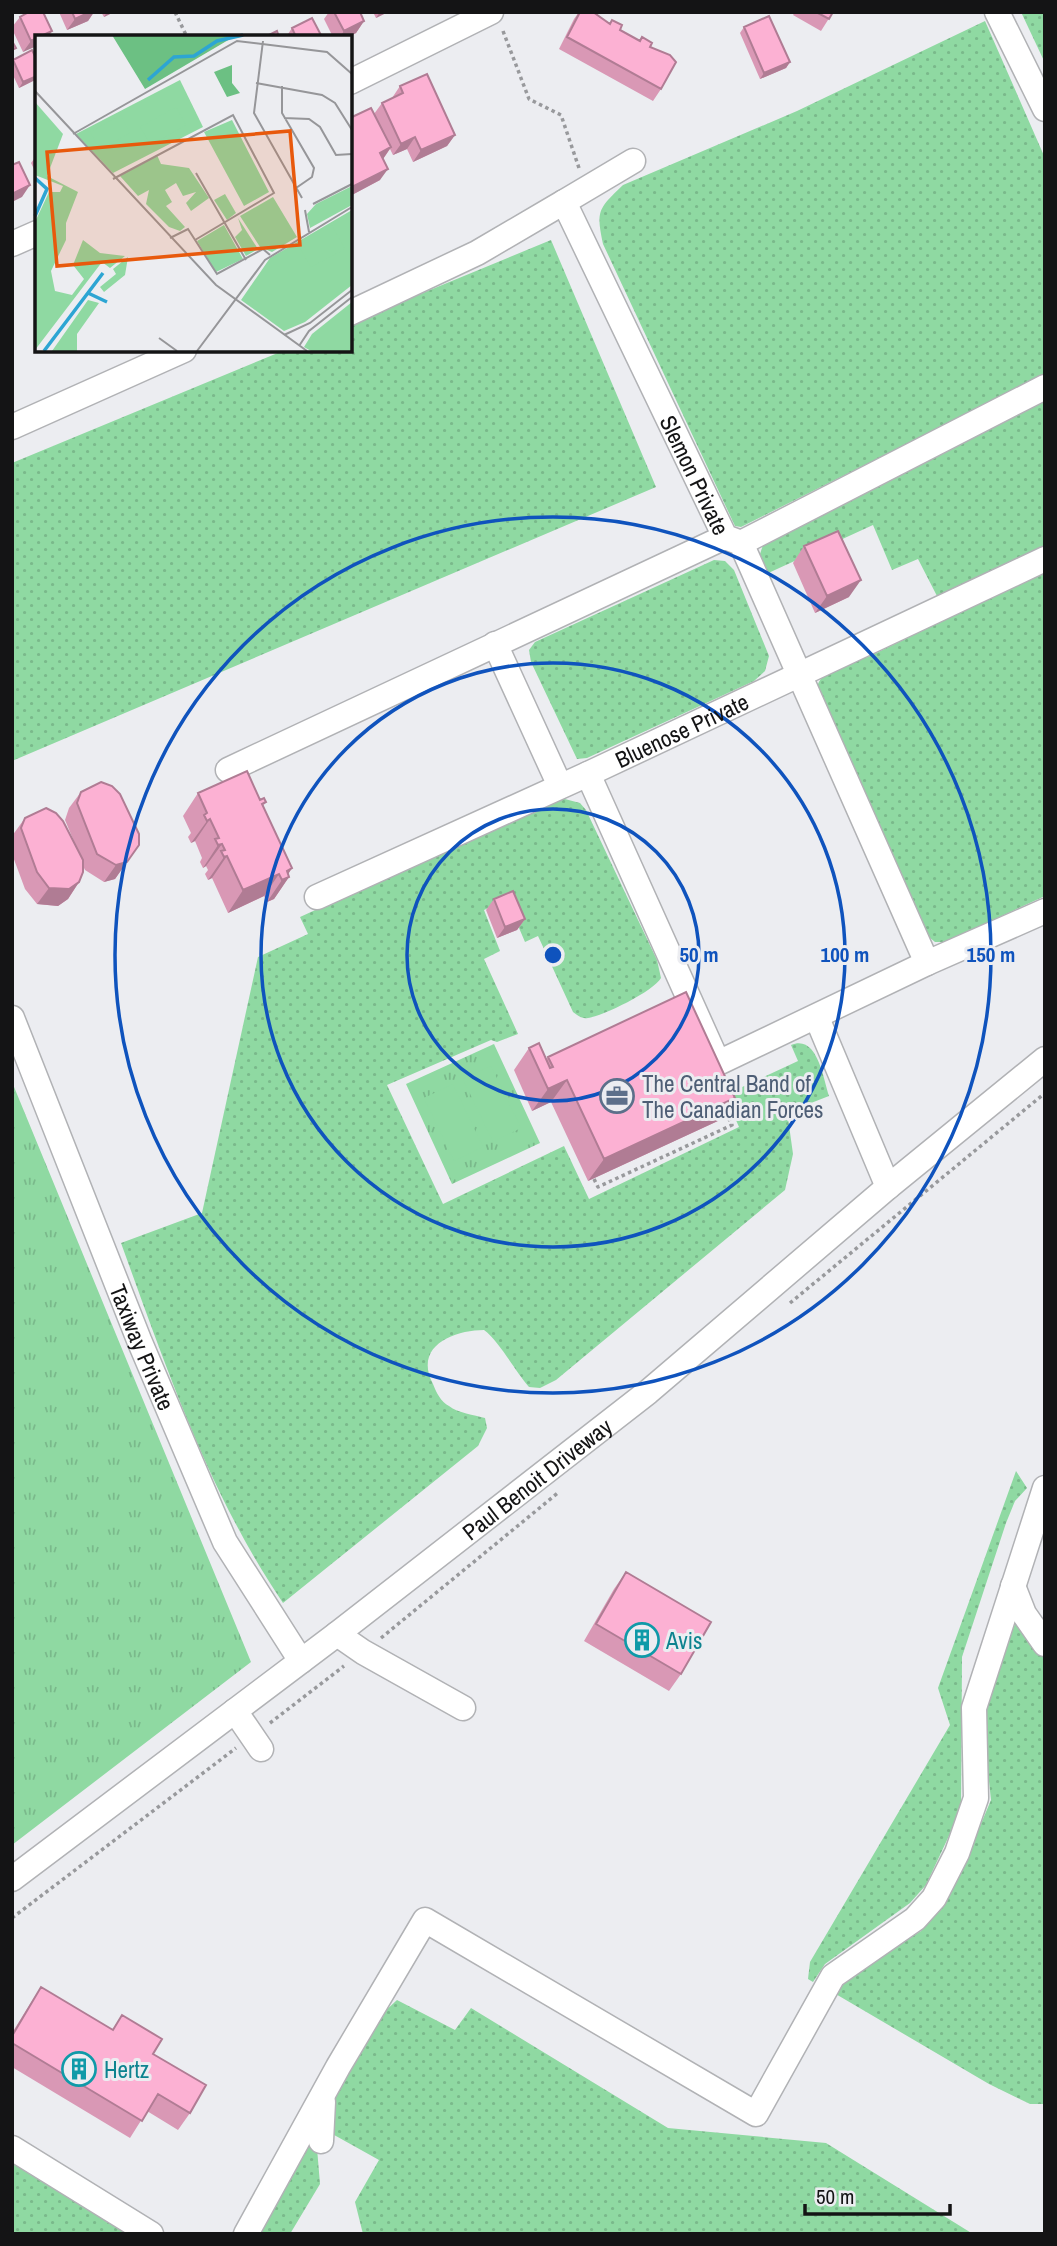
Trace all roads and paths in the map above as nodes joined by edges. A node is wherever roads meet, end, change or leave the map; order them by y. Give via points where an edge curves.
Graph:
1 (175, 12) edge
2 (998, 12) edge
3 (496, 18) edge
4 (186, 35) edge
5 (352, 81) edge
6 (1045, 109) edge
7 (633, 161) dead end
8 (587, 188) junction
9 (564, 202) junction
10 (35, 234) edge
11 (12, 244) edge
12 (352, 312) edge
13 (180, 352) edge
14 (1045, 387) edge
15 (12, 427) edge
16 (733, 540) junction
17 (1045, 559) edge
18 (495, 644) junction
19 (800, 674) junction
20 (228, 770) dead end
21 (588, 774) junction
22 (560, 786) junction
23 (317, 897) dead end
24 (1045, 911) edge
25 (927, 963) junction
26 (817, 1018) junction
27 (21, 1028) edge
28 (1045, 1059) edge
29 (1045, 1093) edge
30 (721, 1102) edge
31 (594, 1179) dead end
32 (888, 1187) junction
33 (899, 1213) dead end
34 (1045, 1488) edge
35 (1013, 1586) junction
36 (337, 1634) junction
37 (1045, 1644) edge
38 (301, 1661) junction
39 (463, 1707) dead end
40 (235, 1711) junction
41 (261, 1749) dead end
42 (12, 1879) edge
43 (326, 2087) junction
44 (321, 2141) dead end
45 (12, 2148) edge
46 (151, 2234) edge
47 (246, 2234) edge

1 - 4 path
2 - 6 street
3 - 5 street
3 - 8 path via 529,99 561,115
7 - 8 street
8 - 9 street
9 - 12 street via 477,253
9 - 16 street, Slemon Private
10 - 11 street
13 - 15 street
14 - 16 street
16 - 18 street
16 - 19 street, Slemon Private
17 - 19 street, Bluenose Private
18 - 20 street
18 - 22 street
19 - 21 street, Bluenose Private
19 - 25 street, Slemon Private
21 - 22 street, Bluenose Private
21 - 26 street via 718,1063
22 - 23 street, Bluenose Private
24 - 25 street
25 - 26 street
26 - 32 street
27 - 38 street, Taxiway Private via 139,1340 225,1542
28 - 32 street, Paul Benoit Driveway
29 - 33 path
30 - 31 path via 732,1125 598,1187
32 - 36 street, Paul Benoit Driveway via 648,1392
34 - 35 street
35 - 37 street via 1024,1614
35 - 43 street via 974,1708 976,1798 957,1853 934,1898 915,1919 832,1976 756,2113 425,1920
36 - 38 street, Paul Benoit Driveway
36 - 39 street
38 - 40 street, Paul Benoit Driveway
40 - 41 street
40 - 42 street, Paul Benoit Driveway
43 - 44 street
43 - 47 street
45 - 46 street

